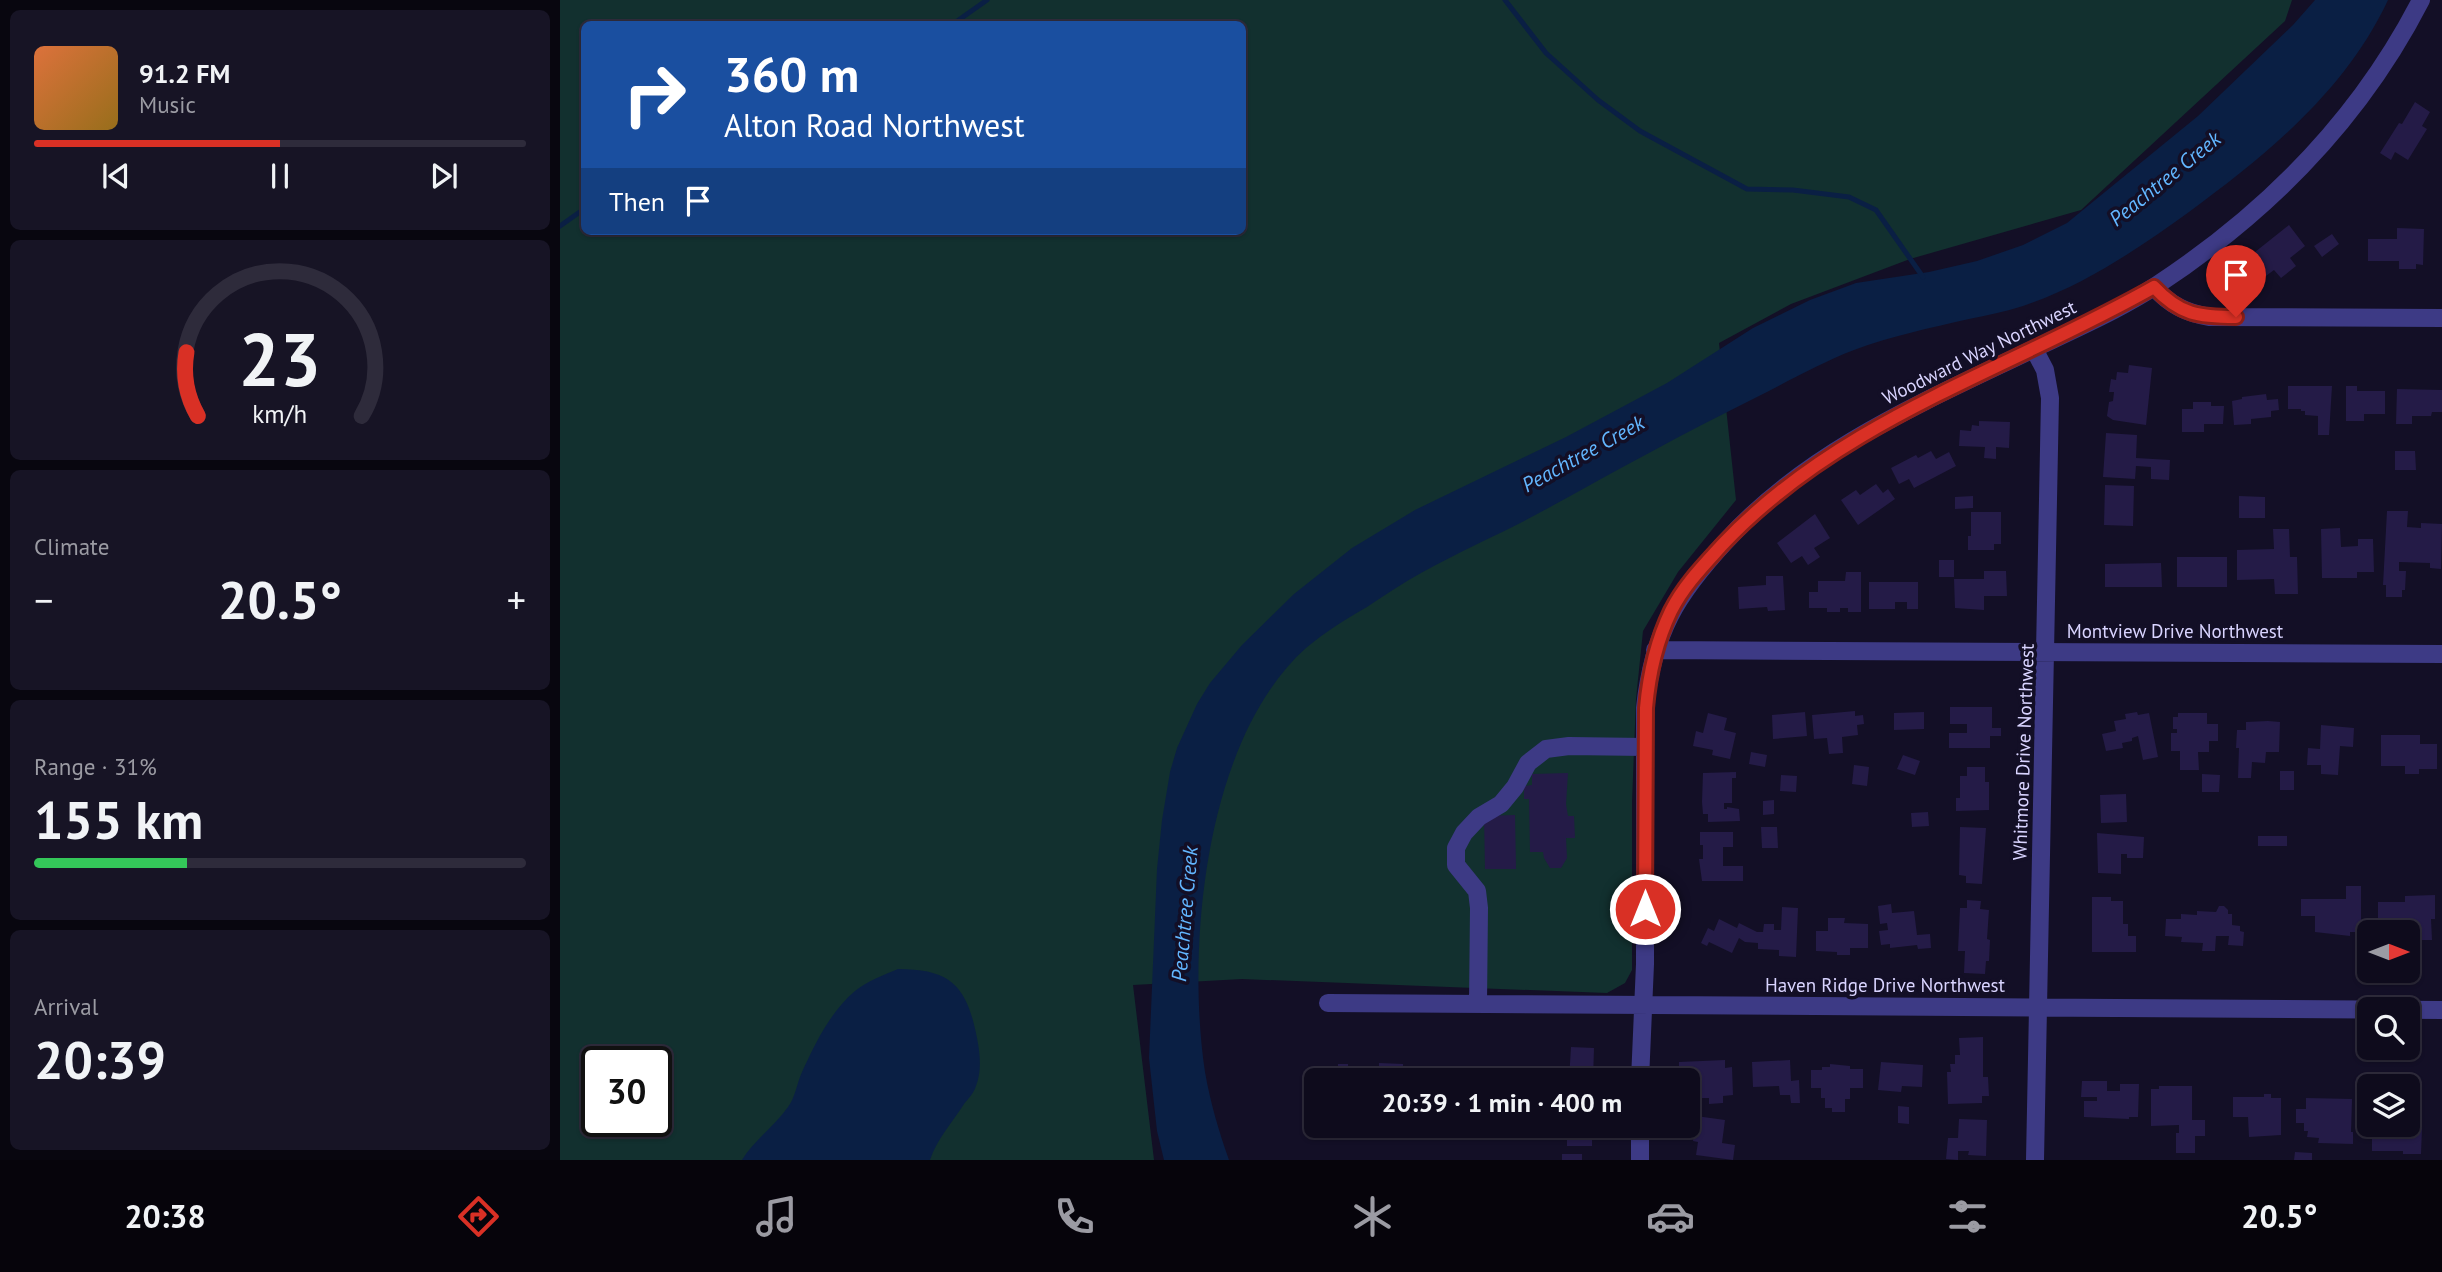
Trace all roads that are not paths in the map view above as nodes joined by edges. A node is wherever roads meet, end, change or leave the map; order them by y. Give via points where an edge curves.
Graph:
1 (2421, 0) edge
2 (2154, 287) junction
3 (2442, 318) edge
4 (2034, 349) junction
5 (1655, 650) junction
6 (2047, 652) junction
7 (2442, 654) edge
8 (1645, 747) junction
9 (1328, 1003) dead end
10 (1478, 1004) junction
11 (1643, 1005) junction
12 (2040, 1007) junction
13 (2442, 1010) edge
14 (1640, 1068) edge
15 (1640, 1138) edge
16 (1640, 1160) edge
17 (2035, 1160) edge

1 - 2 street, Woodward Way Northwest via 2372,83 2298,172 2254,214
2 - 3 street via 2178,308 2210,317
2 - 4 street, Woodward Way Northwest
4 - 5 street, Woodward Way Northwest via 1875,426 1788,484 1695,574 1671,610
4 - 6 street, Whitmore Drive Northwest via 2045,370 2050,398
5 - 6 street, Montview Drive Northwest
5 - 8 street, Woodward Way Northwest
6 - 7 street, Montview Drive Northwest
6 - 12 street, Whitmore Drive Northwest via 2040,825
8 - 10 street via 1546,749 1528,763 1501,804 1464,833 1456,848 1456,865 1477,891
8 - 11 street, Woodward Way Northwest
9 - 10 street, Haven Ridge Drive Northwest
10 - 11 street, Haven Ridge Drive Northwest
11 - 12 street, Haven Ridge Drive Northwest
11 - 14 street, Woodward Way Northwest
12 - 13 street, Haven Ridge Drive Northwest
12 - 17 street, Whitmore Drive Northwest
15 - 16 street

